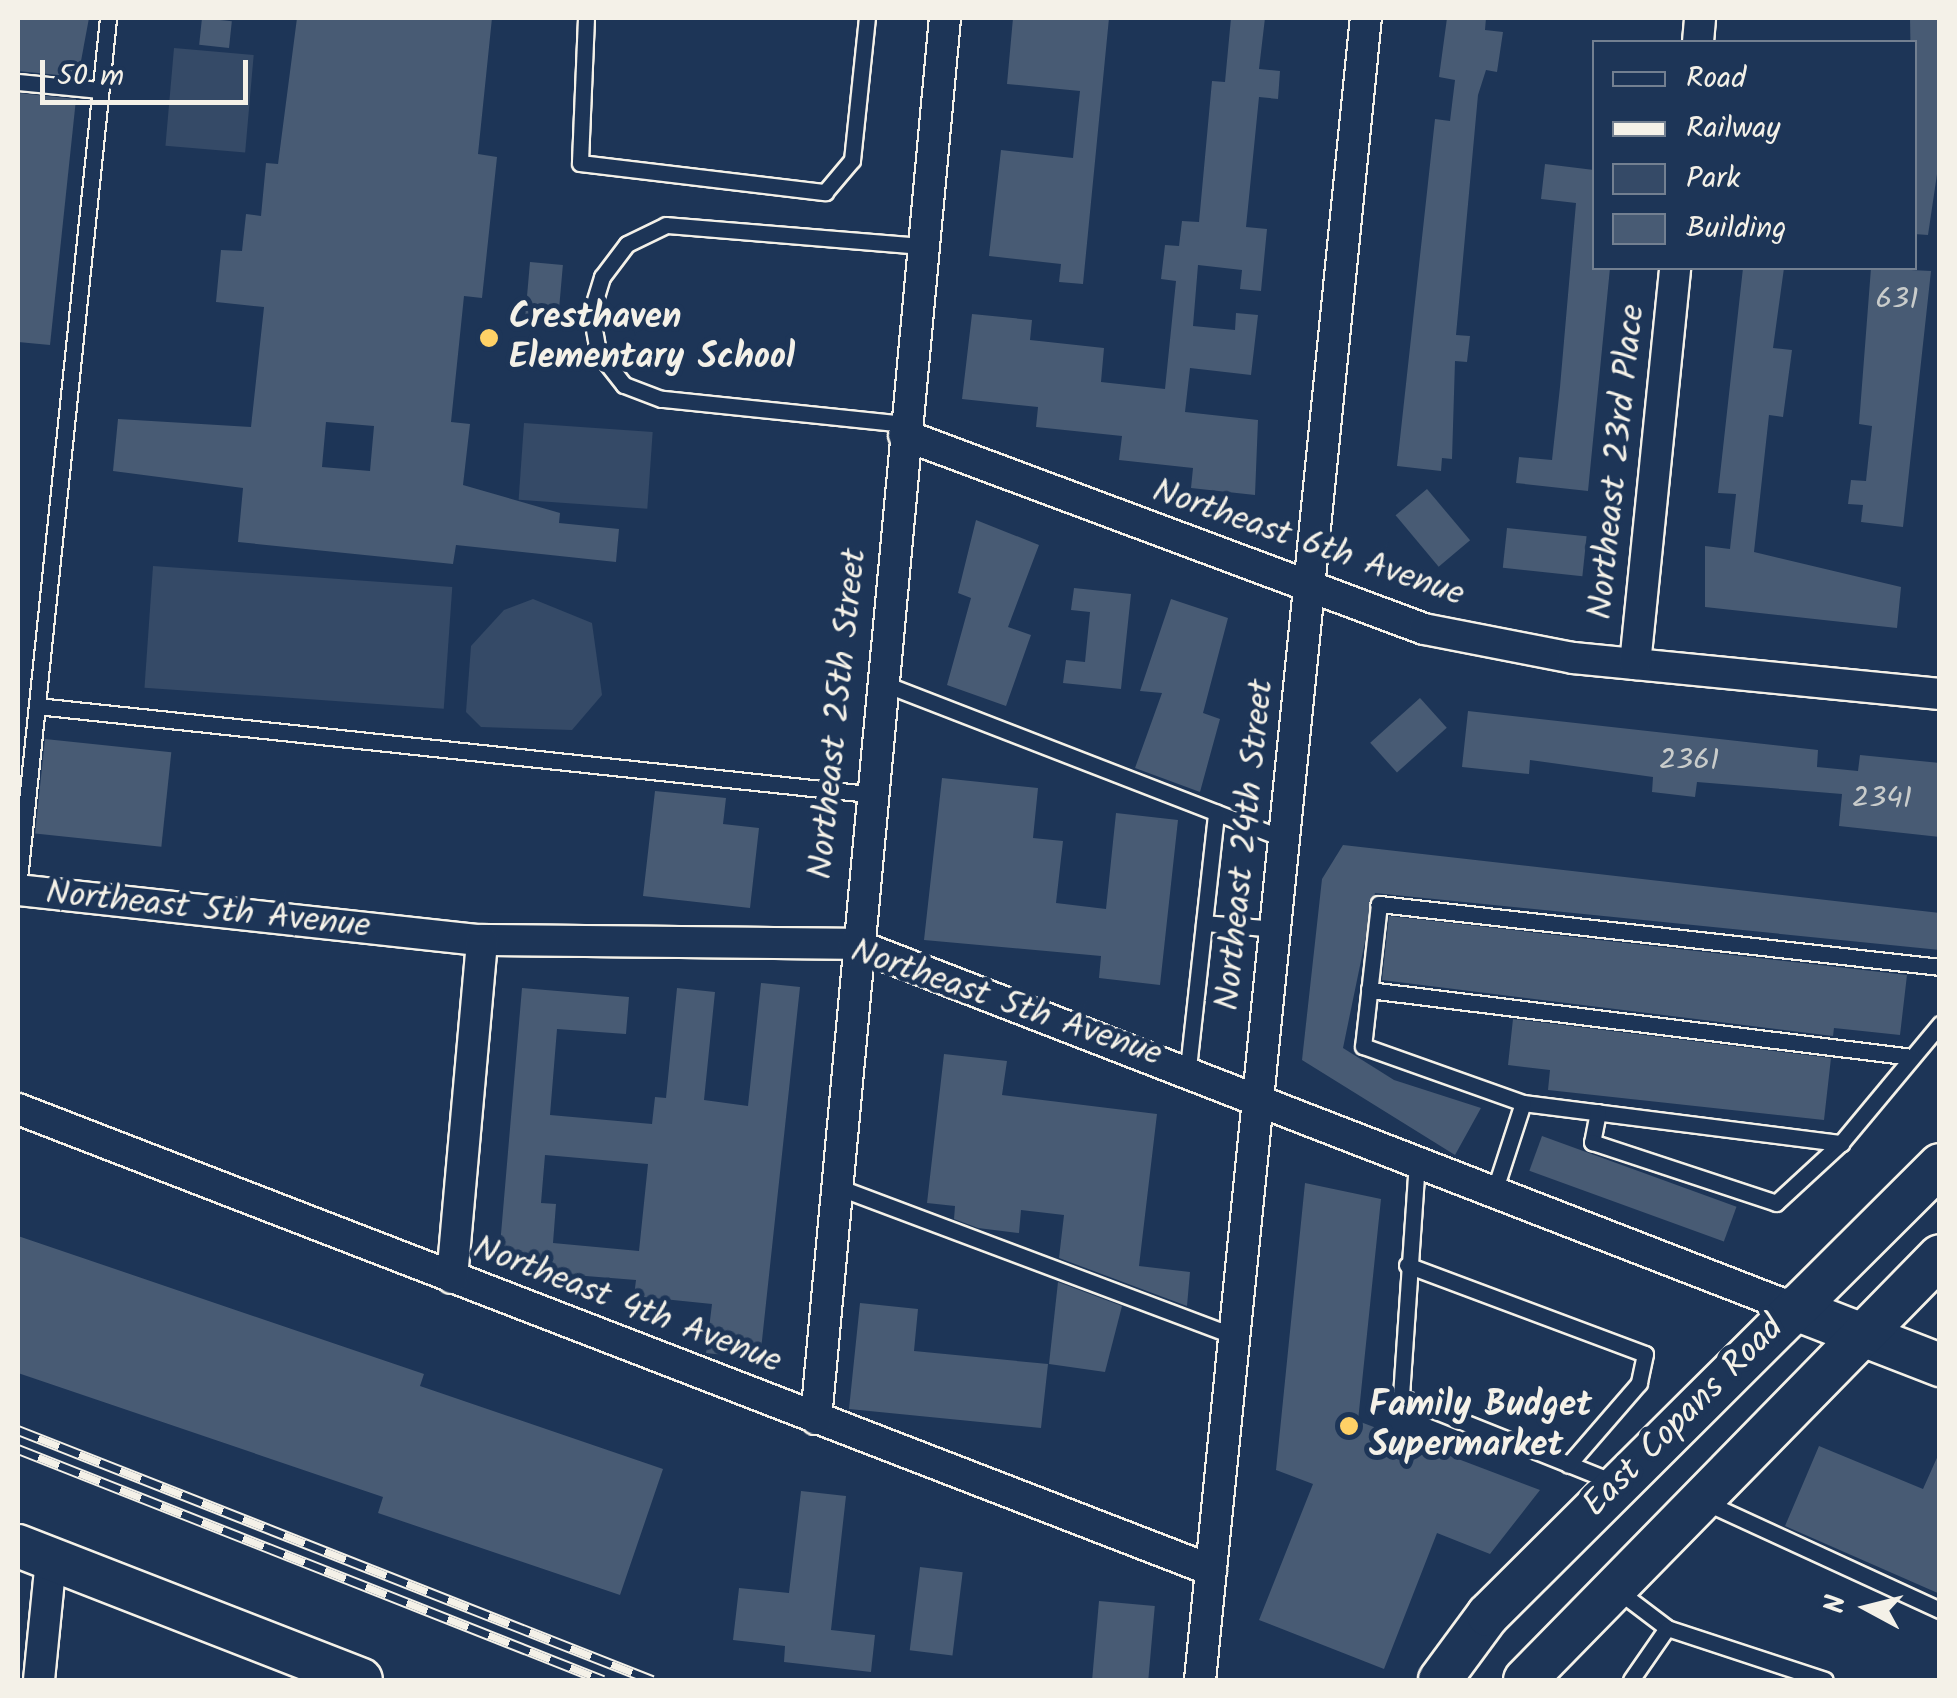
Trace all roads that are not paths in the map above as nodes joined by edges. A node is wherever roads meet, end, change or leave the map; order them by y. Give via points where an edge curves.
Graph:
1 (108, 18) edge
2 (586, 18) edge
3 (867, 18) edge
4 (945, 18) edge
5 (1366, 18) edge
6 (18, 82) edge
7 (100, 90) junction
8 (923, 246) junction
9 (1675, 270) edge
10 (905, 430) junction
11 (1309, 591) junction
12 (1635, 664) junction
13 (880, 682) junction
14 (1940, 694) edge
15 (36, 706) junction
16 (868, 794) junction
17 (1216, 813) junction
18 (1284, 839) junction
19 (18, 889) edge
20 (1204, 923) junction
21 (1275, 929) junction
22 (482, 940) junction
23 (854, 944) junction
24 (1940, 967) edge
25 (1369, 990) junction
26 (1940, 1024) edge
27 (1912, 1057) junction
28 (1188, 1068) junction
29 (1258, 1094) junction
30 (1523, 1102) junction
31 (18, 1109) edge
32 (1598, 1112) junction
33 (1841, 1143) junction
34 (1417, 1158) junction
35 (1940, 1165) edge
36 (835, 1186) junction
37 (1494, 1188) junction
38 (1940, 1256) edge
39 (1407, 1265) junction
40 (452, 1278) junction
41 (1793, 1308) junction
42 (1859, 1334) junction
43 (1234, 1336) junction
44 (1940, 1366) edge
45 (816, 1419) junction
46 (1568, 1465) junction
47 (1617, 1484) junction
48 (1698, 1497) junction
49 (34, 1552) edge
50 (1211, 1570) junction
51 (1612, 1584) junction
52 (1940, 1610) edge
53 (1667, 1628) junction
54 (39, 1680) edge
55 (362, 1680) edge
56 (1200, 1680) edge
57 (1440, 1680) edge
58 (1526, 1680) edge
59 (1631, 1680) edge
60 (1825, 1680) edge

1 - 7 lane
2 - 3 lane via 580,163 825,192 852,160
4 - 8 street, Northeast 25th Street
5 - 11 street, Northeast 24th Street
6 - 7 lane
7 - 15 lane
8 - 10 street, Northeast 25th Street
8 - 10 lane via 666,226 627,244 602,277 591,313 598,352 624,385 661,399
9 - 12 street, Northeast 23rd Place
10 - 11 street, Northeast 6th Avenue
10 - 13 street, Northeast 25th Street
11 - 12 street, Northeast 6th Avenue via 1518,650
11 - 18 street, Northeast 24th Street
12 - 14 street, Northeast 6th Avenue
13 - 16 street, Northeast 25th Street
13 - 17 lane
15 - 16 lane
15 - 19 lane
16 - 23 street, Northeast 25th Street
17 - 18 lane
17 - 20 lane
18 - 21 street, Northeast 24th Street
19 - 22 street, Northeast 5th Avenue
20 - 21 lane
20 - 28 lane
21 - 29 street, Northeast 24th Street
22 - 23 street, Northeast 5th Avenue
22 - 40 street
23 - 28 street, Northeast 5th Avenue
23 - 36 street, Northeast 25th Street
24 - 25 lane via 1378,904
25 - 27 lane
25 - 30 lane via 1363,1046
26 - 27 lane
27 - 33 lane
28 - 29 street, Northeast 5th Avenue
29 - 34 street, Northeast 5th Avenue
29 - 43 street, Northeast 24th Street
30 - 32 lane
30 - 37 lane
31 - 40 street, Northeast 4th Avenue
32 - 33 lane
32 - 33 lane via 1592,1142 1776,1203
34 - 37 street, Northeast 5th Avenue
34 - 39 lane
35 - 41 main road, East Copans Road
36 - 43 lane
36 - 45 street, Northeast 25th Street
37 - 41 street, Northeast 5th Avenue
38 - 42 main road, East Copans Road
39 - 46 lane via 1401,1397
39 - 46 lane via 1645,1354 1639,1383
40 - 45 street, Northeast 4th Avenue
41 - 42 main road, Northeast 5th Avenue
41 - 47 main road, East Copans Road
42 - 44 main road, Northeast 5th Avenue
42 - 48 main road, East Copans Road
43 - 50 street, Northeast 24th Street
45 - 50 street, Northeast 4th Avenue
46 - 47 lane
47 - 57 main road, East Copans Road via 1488,1615
48 - 51 main road, East Copans Road
48 - 52 lane via 1778,1543
49 - 54 street
49 - 55 main road
50 - 56 street, Northeast 24th Street
51 - 53 lane
51 - 58 main road, East Copans Road
53 - 59 lane
53 - 60 lane

